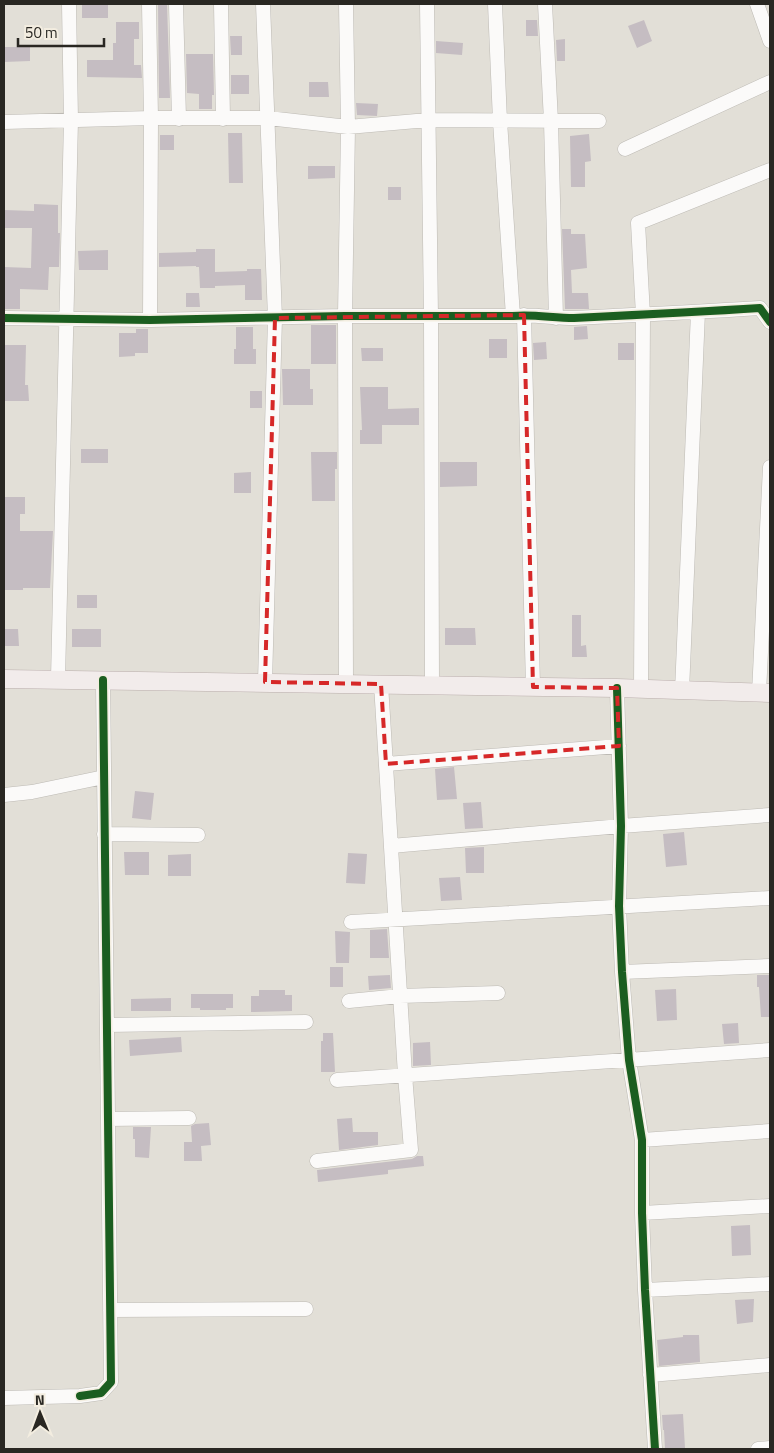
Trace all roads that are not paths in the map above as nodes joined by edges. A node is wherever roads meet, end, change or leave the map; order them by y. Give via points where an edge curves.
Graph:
1 (69, 4) edge
2 (149, 4) edge
3 (176, 4) edge
4 (221, 4) edge
5 (263, 4) edge
6 (346, 4) edge
7 (427, 4) edge
8 (495, 4) edge
9 (756, 4) edge
10 (549, 5) edge
11 (770, 41) edge
12 (770, 82) edge
13 (151, 118) junction
14 (268, 118) junction
15 (179, 119) junction
16 (223, 119) junction
17 (71, 120) junction
18 (428, 120) junction
19 (500, 121) junction
20 (551, 121) junction
21 (599, 121) dead end
22 (4, 122) edge
23 (348, 127) junction
24 (625, 149) dead end
25 (770, 170) edge
26 (698, 312) junction
27 (519, 315) junction
28 (643, 315) junction
29 (345, 316) junction
30 (431, 317) junction
31 (4, 318) edge
32 (275, 318) junction
33 (556, 318) junction
34 (66, 319) junction
35 (150, 320) junction
36 (770, 322) edge
37 (770, 467) edge
38 (4, 679) edge
39 (58, 679) junction
40 (103, 680) junction
41 (266, 682) junction
42 (346, 684) junction
43 (381, 684) junction
44 (432, 685) junction
45 (533, 687) junction
46 (617, 688) junction
47 (641, 689) junction
48 (682, 691) junction
49 (764, 693) edge
50 (619, 746) junction
51 (386, 764) junction
52 (104, 777) junction
53 (4, 796) edge
54 (770, 815) edge
55 (621, 826) junction
56 (104, 834) junction
57 (198, 834) dead end
58 (392, 846) junction
59 (770, 898) edge
60 (619, 906) junction
61 (395, 920) junction
62 (351, 922) dead end
63 (770, 966) edge
64 (622, 972) junction
65 (498, 992) dead end
66 (400, 996) junction
67 (349, 1001) dead end
68 (306, 1022) dead end
69 (107, 1025) junction
70 (770, 1050) edge
71 (629, 1060) junction
72 (405, 1075) junction
73 (337, 1080) dead end
74 (189, 1118) dead end
75 (108, 1119) junction
76 (770, 1131) edge
77 (642, 1140) junction
78 (317, 1161) dead end
79 (770, 1206) edge
80 (642, 1213) junction
81 (770, 1284) edge
82 (645, 1290) junction
83 (306, 1308) dead end
84 (110, 1310) junction
85 (770, 1365) edge
86 (650, 1375) junction
87 (4, 1398) edge
88 (770, 1448) edge
89 (655, 1449) edge
90 (758, 1449) edge

1 - 17 street
2 - 13 street
3 - 15 street
4 - 16 street
5 - 14 street
6 - 23 street
7 - 18 street
8 - 19 street
9 - 11 street
10 - 20 street
12 - 24 street
13 - 15 street
13 - 17 street
13 - 35 street
14 - 16 street
14 - 23 street
14 - 32 street
15 - 16 street
17 - 22 street
17 - 34 street
18 - 19 street
18 - 23 street
18 - 30 street
19 - 20 street
19 - 27 street
20 - 21 street
20 - 33 street
23 - 29 street
25 - 28 street via 638,223
26 - 28 street
26 - 36 street via 760,308
26 - 48 street
27 - 30 street
27 - 33 street
27 - 45 street
28 - 33 street
28 - 47 street
29 - 30 street
29 - 32 street
29 - 42 street
30 - 44 street
31 - 34 street
32 - 35 street
32 - 41 street
34 - 35 street
34 - 39 street
37 - 49 street
38 - 39 main road
39 - 40 main road
40 - 41 main road
40 - 52 street
41 - 42 main road
42 - 43 main road
43 - 44 main road
43 - 51 street
44 - 45 main road
45 - 46 main road
46 - 47 main road
46 - 50 street
47 - 48 main road
48 - 49 main road
50 - 51 street
50 - 55 street
51 - 58 street
52 - 53 street
52 - 56 street
54 - 55 street
55 - 58 street
55 - 60 street
56 - 57 street
56 - 69 street
58 - 61 street
59 - 60 street
60 - 61 street
60 - 64 street
61 - 62 street
61 - 66 street
63 - 64 street
64 - 71 street
65 - 66 street
66 - 67 street
66 - 72 street
68 - 69 street
69 - 75 street
70 - 71 street
71 - 72 street
71 - 77 street
72 - 73 street
72 - 78 street via 411,1150
74 - 75 street
75 - 84 street
76 - 77 street
77 - 80 street
79 - 80 street
80 - 82 street
81 - 82 street
82 - 86 street
83 - 84 street
84 - 87 street via 111,1382 101,1393
85 - 86 street
86 - 89 street
88 - 90 street

